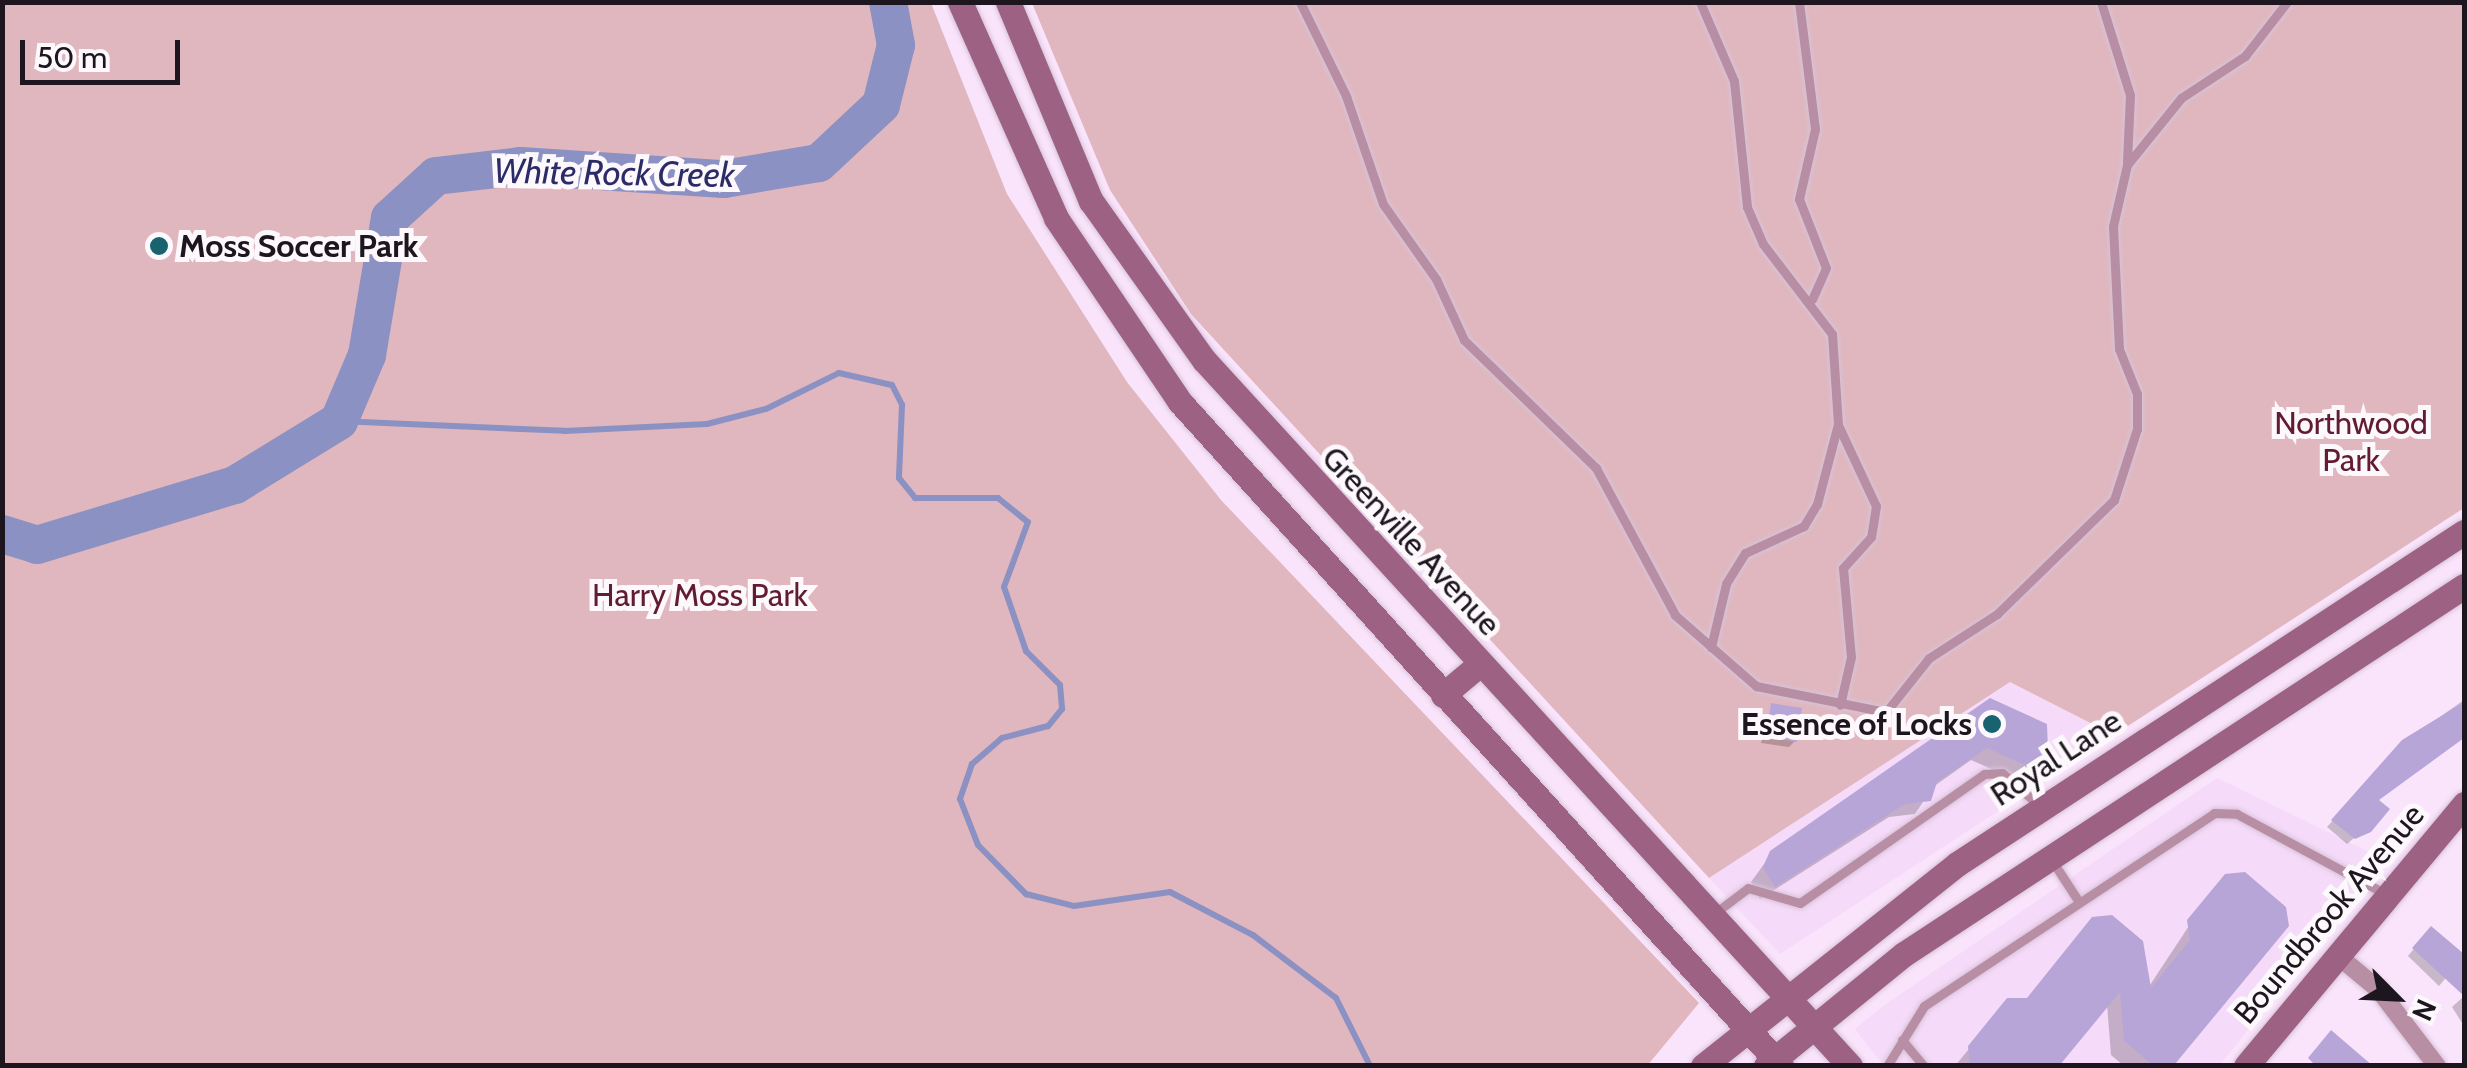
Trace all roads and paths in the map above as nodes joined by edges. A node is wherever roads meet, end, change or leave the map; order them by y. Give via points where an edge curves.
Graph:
1 (960, 2) edge
2 (1008, 2) edge
3 (1300, 2) edge
4 (1700, 2) edge
5 (1798, 2) edge
6 (2101, 2) edge
7 (2287, 2) edge
8 (2127, 164) junction
9 (1812, 300) junction
10 (1838, 424) junction
11 (2464, 532) edge
12 (2464, 586) edge
13 (1711, 648) junction
14 (1480, 664) junction
15 (1443, 696) junction
16 (1840, 705) junction
17 (2464, 804) edge
18 (2040, 806) junction
19 (2050, 857) junction
20 (2386, 895) junction
21 (2078, 902) junction
22 (1712, 914) junction
23 (2337, 954) junction
24 (1784, 992) junction
25 (1746, 1025) junction
26 (1812, 1025) junction
27 (1902, 1040) junction
28 (1774, 1063) edge
29 (2250, 1064) edge
30 (1702, 1066) edge
31 (1850, 1066) edge
32 (1886, 1066) edge
33 (1924, 1066) edge
34 (2437, 1066) edge

1 - 15 main road via 1056,218 1180,402
2 - 14 main road, Greenville Avenue via 1091,200 1204,360
3 - 13 lane via 1346,96 1383,204 1436,280 1464,340 1596,468 1654,583
4 - 9 lane via 1738,98 1747,206 1763,244
5 - 9 lane via 1816,129 1799,198 1826,268
6 - 8 lane via 2130,94
7 - 8 lane via 2245,56 2181,98
8 - 16 lane via 2113,226 2120,349 2137,394 2137,429 2114,500 1998,614 1929,658 1886,712
9 - 10 lane via 1832,334
10 - 13 lane via 1817,504 1804,526 1745,553 1726,584
10 - 16 lane via 1876,506 1872,537 1843,568 1852,657
11 - 18 main road, Royal Lane
12 - 19 main road
13 - 16 lane via 1756,686
14 - 15 main road
14 - 22 main road, Greenville Avenue
15 - 25 main road
17 - 20 main road, Boundbrook Avenue
18 - 22 lane via 2002,773 1984,774 1800,903 1748,888
18 - 24 main road, Royal Lane
19 - 21 lane
19 - 26 main road
20 - 21 lane via 2226,812
20 - 23 main road, Boundbrook Avenue
21 - 27 lane via 1924,1006
22 - 24 main road, Greenville Avenue
23 - 29 main road, Boundbrook Avenue
23 - 34 street via 2379,990
24 - 25 main road, Royal Lane
24 - 26 main road, Greenville Avenue
25 - 28 main road
25 - 30 main road, Royal Lane
26 - 28 main road
26 - 31 main road, Greenville Avenue
27 - 32 lane
27 - 33 lane

